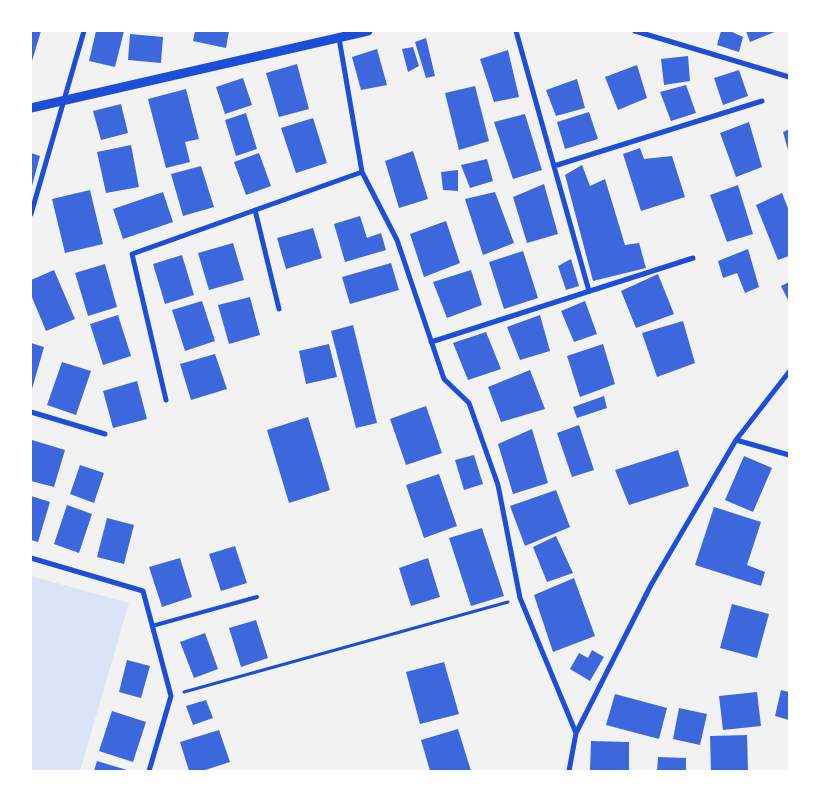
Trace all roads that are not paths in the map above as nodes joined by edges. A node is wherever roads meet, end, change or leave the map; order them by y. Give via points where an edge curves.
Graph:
1 (84, 31) edge
2 (368, 31) edge
3 (516, 31) edge
4 (635, 31) edge
5 (339, 38) junction
6 (789, 77) edge
7 (762, 101) dead end
8 (64, 102) junction
9 (31, 108) edge
10 (554, 166) junction
11 (362, 172) junction
12 (255, 210) junction
13 (31, 214) edge
14 (693, 258) dead end
15 (589, 291) junction
16 (279, 309) dead end
17 (431, 342) junction
18 (789, 372) edge
19 (166, 400) dead end
20 (31, 412) edge
21 (105, 434) dead end
22 (736, 440) junction
23 (789, 455) edge
24 (31, 558) edge
25 (257, 597) dead end
26 (152, 626) junction
27 (576, 733) junction
28 (149, 771) edge
29 (569, 771) edge

1 - 8 street
2 - 5 street
3 - 10 street
4 - 6 street
5 - 8 street
5 - 11 street
7 - 10 street
8 - 9 street
8 - 13 street
10 - 15 street
11 - 12 street
11 - 17 street via 397,240
12 - 16 street
12 - 19 street via 132,254
14 - 15 street
15 - 17 street
17 - 27 street via 444,379 469,404 498,484 520,598
18 - 22 street
20 - 21 street
22 - 23 street
22 - 27 street via 651,585
24 - 26 street via 143,591
25 - 26 lane
26 - 28 street via 171,696
27 - 29 street

